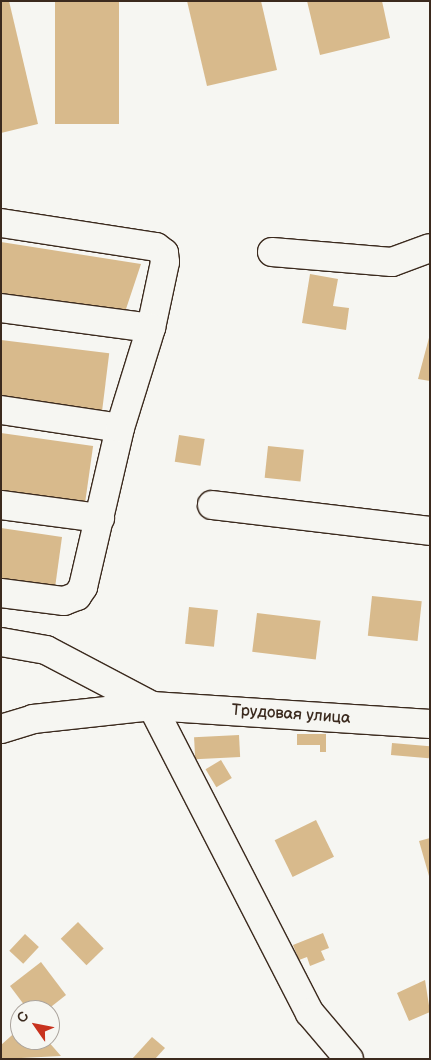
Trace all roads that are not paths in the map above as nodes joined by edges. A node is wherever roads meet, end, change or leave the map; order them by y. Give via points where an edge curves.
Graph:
1 (1, 223) edge
2 (430, 248) edge
3 (272, 252) dead end
4 (1, 308) edge
5 (151, 328) junction
6 (1, 410) edge
7 (120, 428) junction
8 (1, 505) edge
9 (212, 506) dead end
10 (100, 518) junction
11 (430, 531) edge
12 (1, 593) edge
13 (1, 642) edge
14 (152, 706) junction
15 (430, 724) edge
16 (1, 729) edge
17 (349, 1059) edge

1 - 5 street via 156,247 164,253 165,262
2 - 3 street via 392,262
4 - 5 street
5 - 7 street
6 - 7 street
7 - 10 street
8 - 10 street
9 - 11 street
10 - 12 street via 83,587 77,596 64,601
13 - 14 street, Трудовая улица via 46,650
14 - 15 street, Трудовая улица
14 - 16 street, Трудовая улица via 33,719
14 - 17 street via 310,1013

